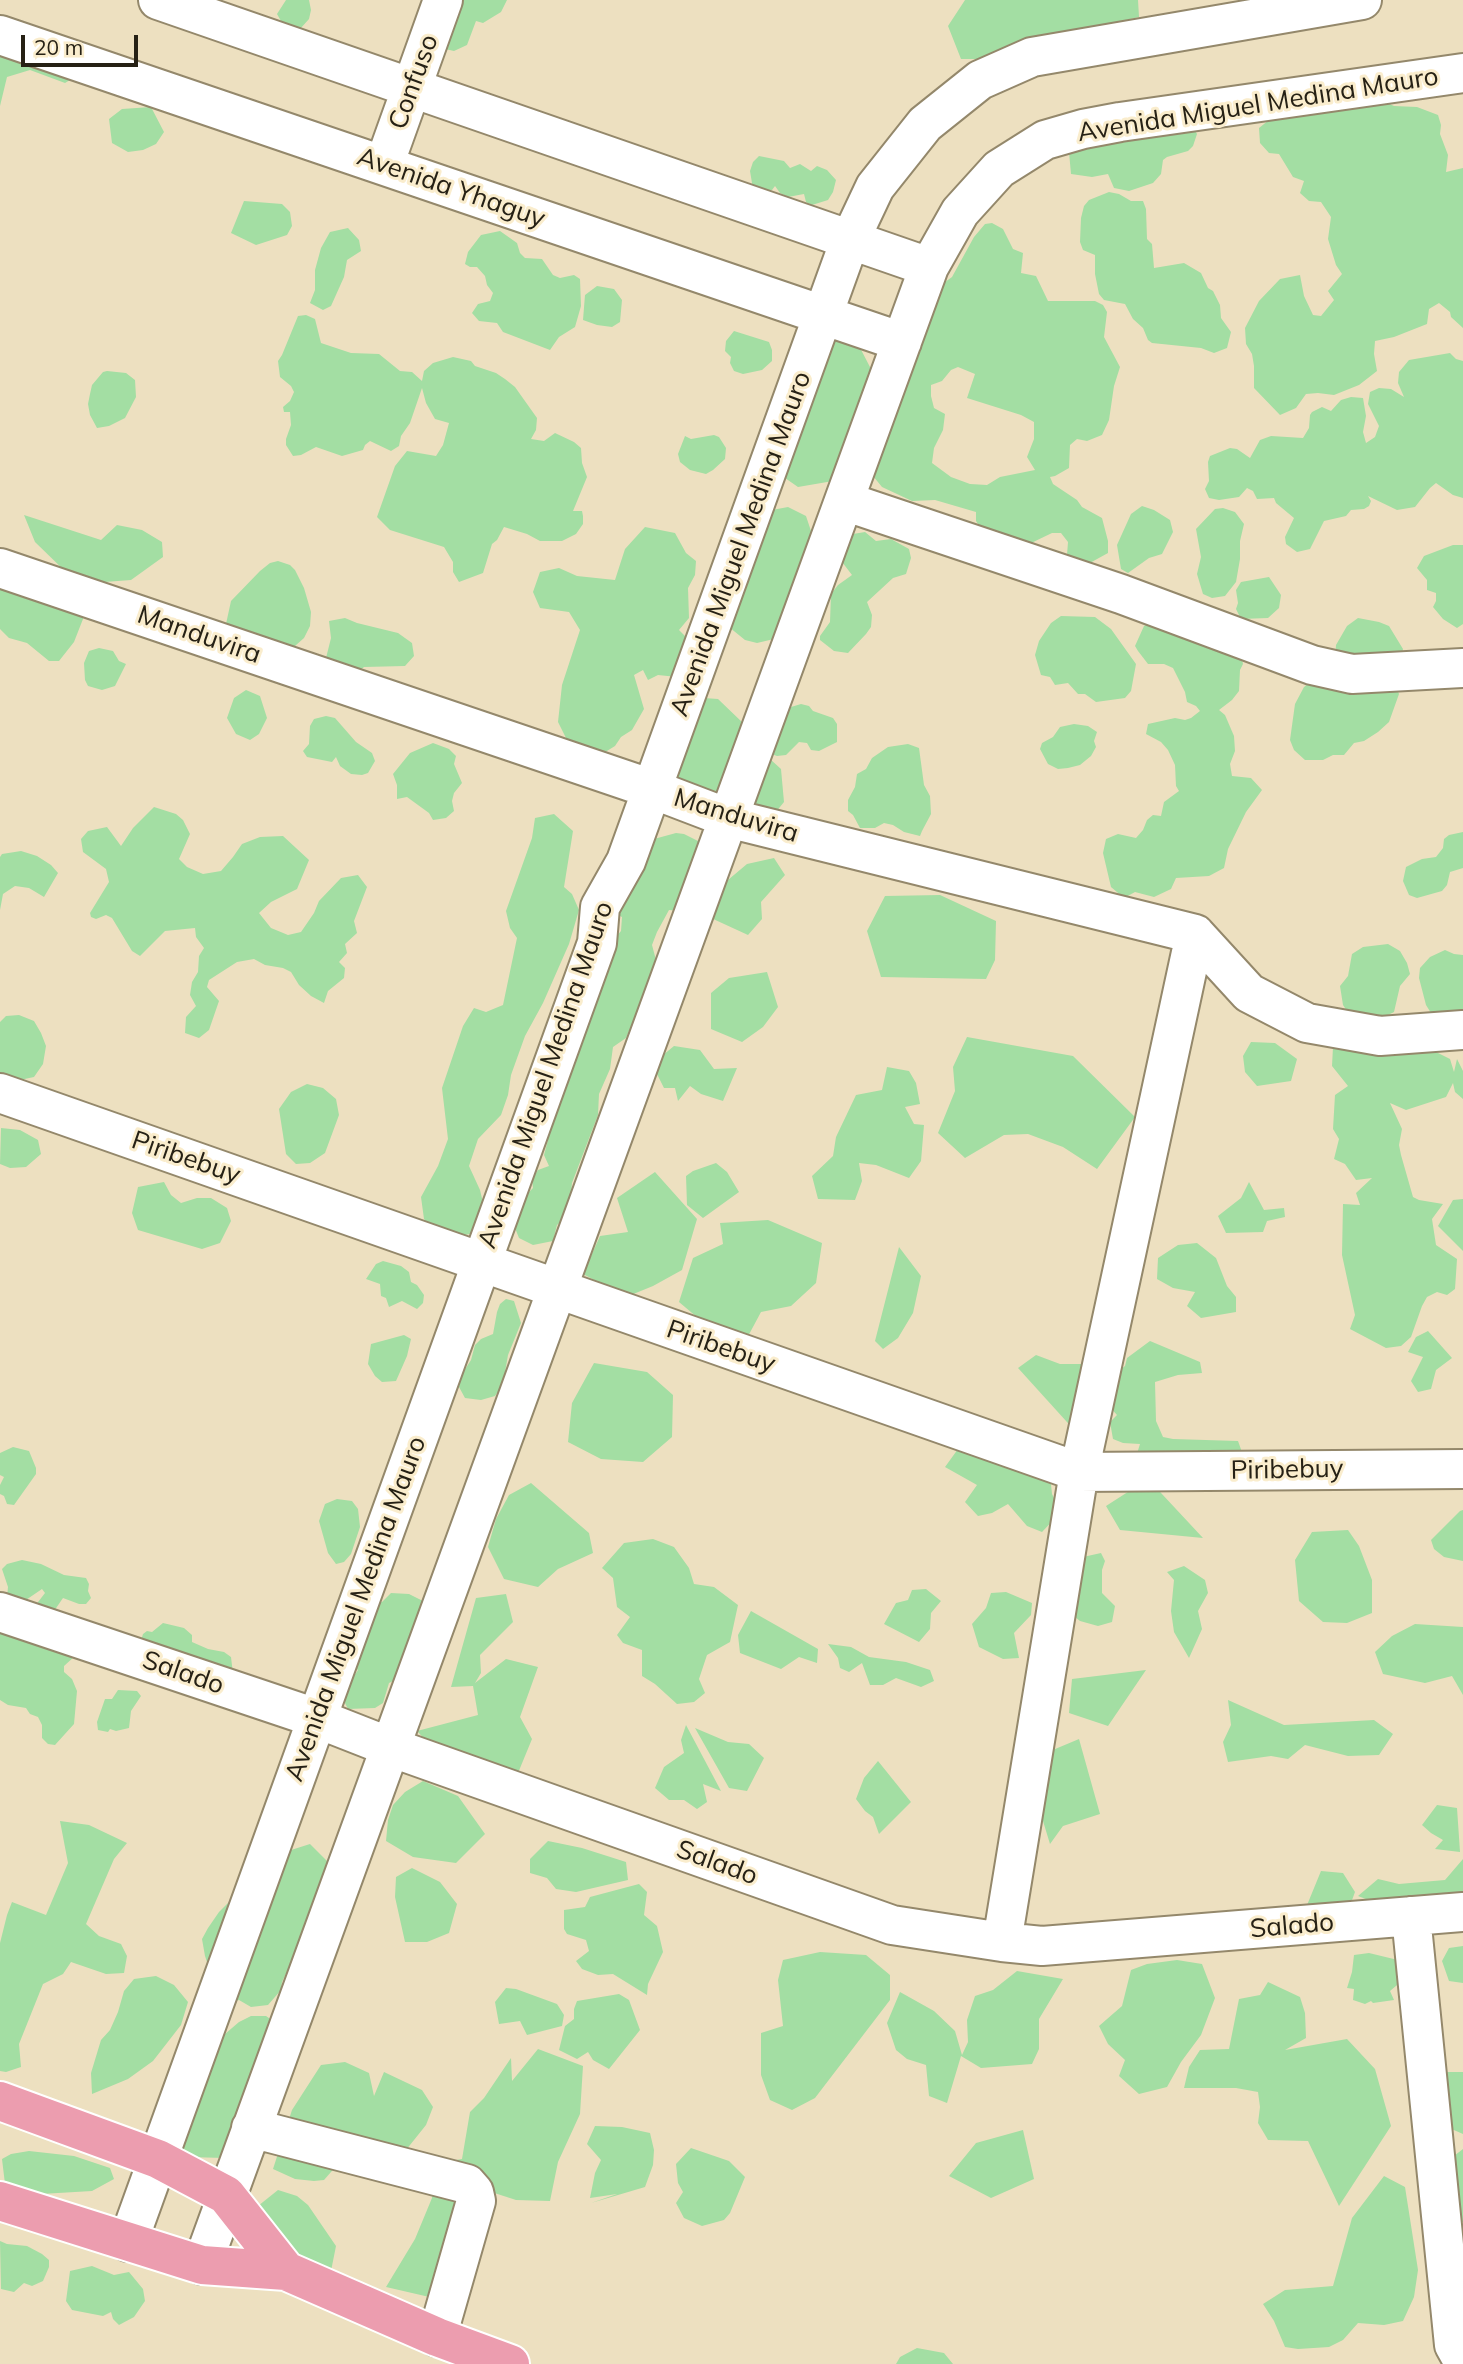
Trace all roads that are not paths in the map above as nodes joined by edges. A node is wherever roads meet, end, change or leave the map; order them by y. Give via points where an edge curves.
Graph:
1 (158, 0) edge
2 (443, 0) edge
3 (1362, 0) edge
4 (0, 35) edge
5 (1463, 73) edge
6 (412, 88) junction
7 (384, 165) junction
8 (850, 240) junction
9 (929, 267) junction
10 (823, 315) junction
11 (902, 342) junction
12 (844, 500) junction
13 (0, 568) edge
14 (1463, 668) edge
15 (652, 789) junction
16 (728, 818) junction
17 (1195, 934) junction
18 (1463, 1030) edge
19 (0, 1093) edge
20 (481, 1261) junction
21 (556, 1289) junction
22 (1463, 1468) edge
23 (1079, 1472) junction
24 (0, 1612) edge
25 (317, 1718) junction
26 (390, 1747) junction
27 (1463, 1912) edge
28 (1411, 1916) junction
29 (1002, 1942) junction
30 (0, 2101) edge
31 (251, 2127) junction
32 (158, 2159) junction
33 (226, 2195) junction
34 (0, 2201) edge
35 (128, 2242) junction
36 (202, 2265) junction
37 (286, 2271) junction
38 (437, 2337) junction
39 (1463, 2361) edge
40 (510, 2364) edge

1 - 6 street
2 - 6 street, Confuso
3 - 8 street, Avenida Miguel Medina Mauro via 1032,57 979,80 925,124 875,187
4 - 7 street, Avenida Yhaguy
5 - 9 street, Avenida Miguel Medina Mauro via 1120,122 1045,140 999,169 960,212
6 - 7 street, Confuso
6 - 8 street
7 - 10 street, Avenida Yhaguy
8 - 9 street
8 - 10 street, Avenida Miguel Medina Mauro
9 - 11 street, Avenida Miguel Medina Mauro
10 - 11 street, Avenida Yhaguy
10 - 15 street, Avenida Miguel Medina Mauro
11 - 12 street, Avenida Miguel Medina Mauro
12 - 14 street via 1312,665 1352,674
12 - 16 street, Avenida Miguel Medina Mauro
13 - 15 street, Manduvira
15 - 16 street, Manduvira
15 - 20 street, Avenida Miguel Medina Mauro via 626,861 600,907 597,943
16 - 17 street, Manduvira
16 - 21 street, Avenida Miguel Medina Mauro
17 - 18 street via 1249,993 1307,1023 1380,1036
17 - 23 street
19 - 20 street, Piribebuy
20 - 21 street, Piribebuy
20 - 25 street, Avenida Miguel Medina Mauro
21 - 23 street, Piribebuy
21 - 26 street, Avenida Miguel Medina Mauro
22 - 23 street, Piribebuy
23 - 29 street
24 - 25 street, Salado
25 - 26 street, Salado
25 - 32 street, Avenida Miguel Medina Mauro
26 - 29 street, Salado via 892,1925
26 - 31 street, Avenida Miguel Medina Mauro
27 - 28 street, Salado
28 - 29 street, Salado via 1042,1946
28 - 39 street via 1454,2345
30 - 32 main road
31 - 33 street, Avenida Miguel Medina Mauro
31 - 38 street via 467,2184 476,2201
32 - 33 main road
32 - 35 street, Avenida Miguel Medina Mauro
33 - 36 street, Avenida Miguel Medina Mauro
33 - 37 main road
34 - 35 main road
35 - 36 main road
36 - 37 main road
37 - 38 main road
38 - 40 main road

